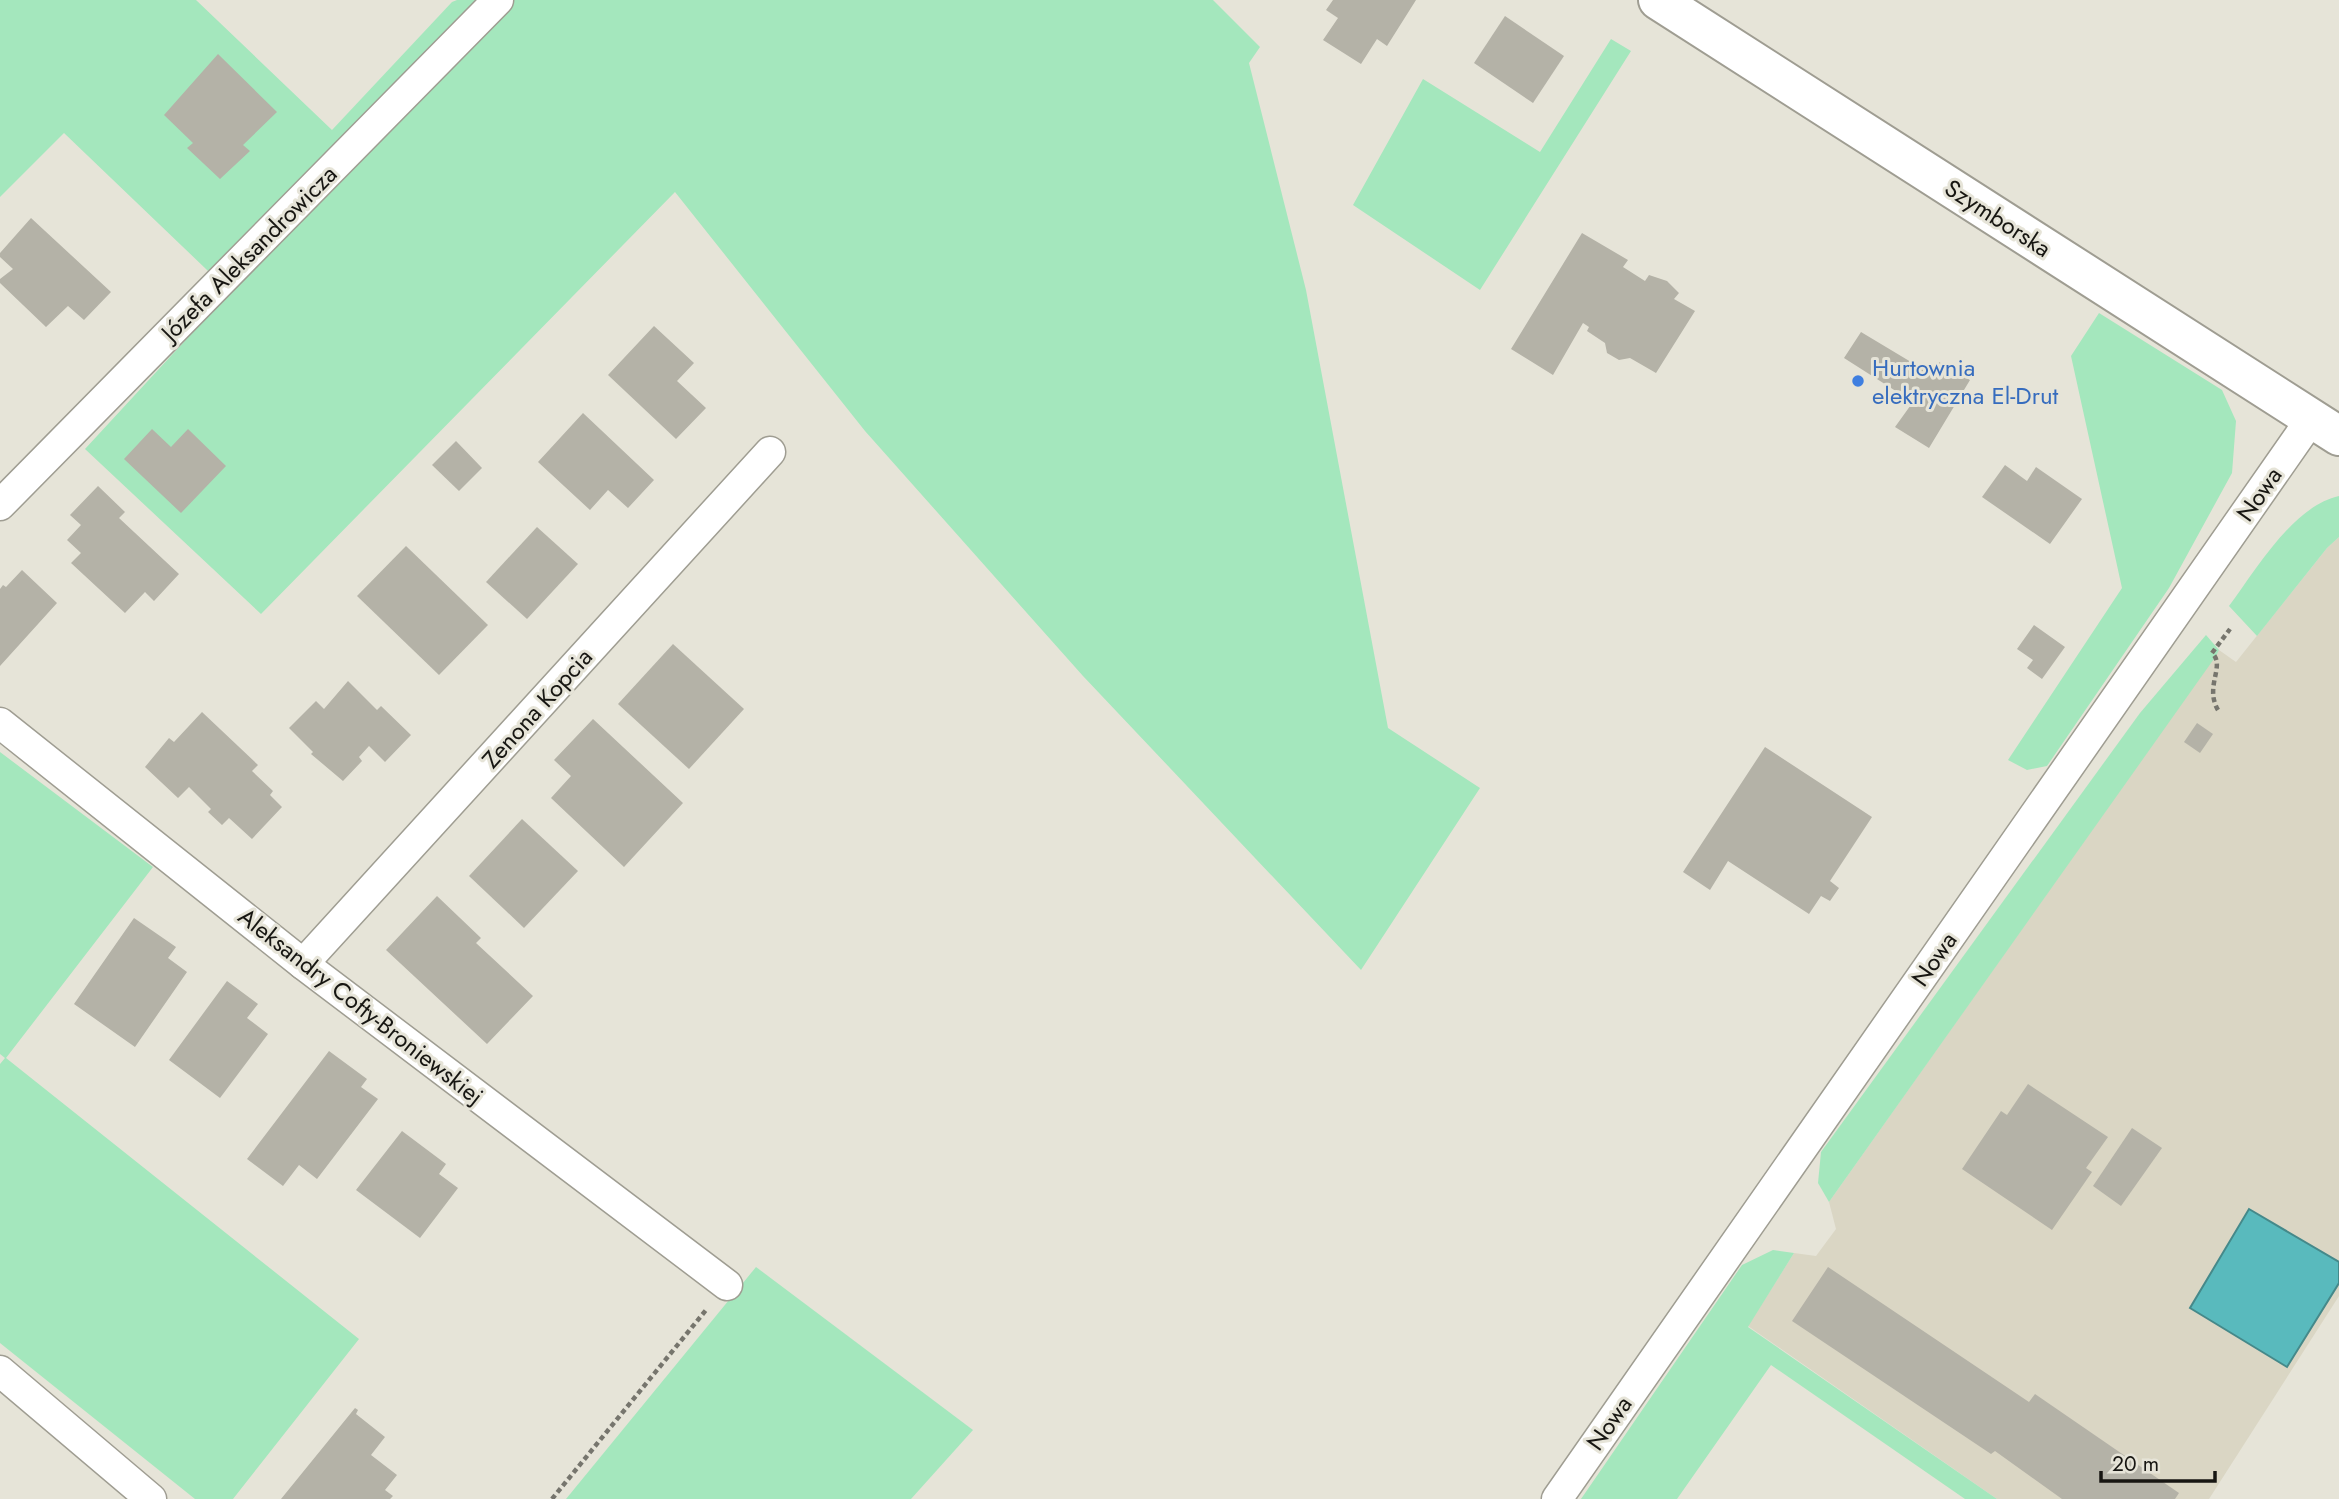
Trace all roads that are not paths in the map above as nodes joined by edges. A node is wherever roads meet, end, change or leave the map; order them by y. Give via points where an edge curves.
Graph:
1 (498, 0) edge
2 (1658, 0) edge
3 (2325, 427) edge
4 (770, 452) dead end
5 (0, 505) edge
6 (0, 723) edge
7 (303, 964) junction
8 (727, 1285) road end
9 (0, 1371) edge
10 (150, 1499) edge
11 (1557, 1499) edge

1 - 5 street, Józefa Aleksandrowicza
2 - 3 street, Szymborska
3 - 11 street, Nowa
4 - 7 street, Zenona Kopcia
6 - 7 street, Aleksandry Cofty-Broniewskiej
7 - 8 street, Aleksandry Cofty-Broniewskiej
9 - 10 street

